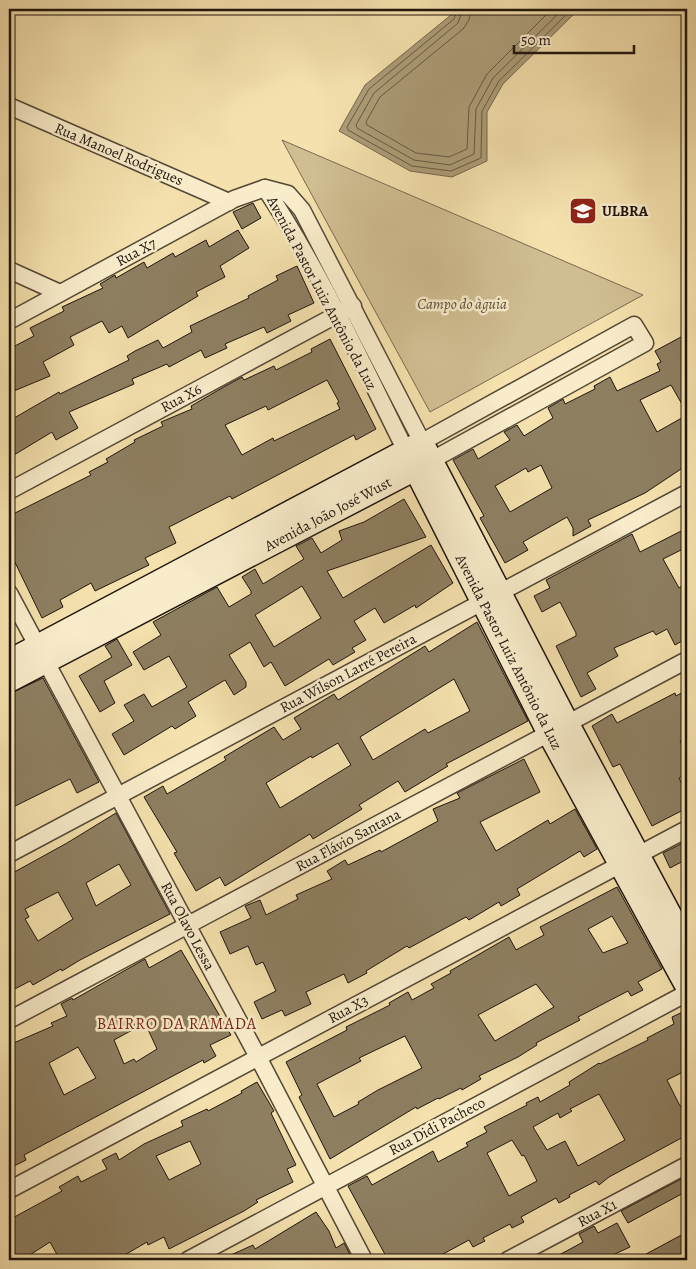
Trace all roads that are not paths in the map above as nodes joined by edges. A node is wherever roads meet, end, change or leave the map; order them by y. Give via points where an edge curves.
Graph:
1 (9, 106) edge
2 (265, 188) junction
3 (230, 202) junction
4 (9, 270) edge
5 (60, 293) junction
6 (353, 306) junction
7 (337, 314) junction
8 (9, 321) edge
9 (419, 456) junction
10 (9, 491) edge
11 (687, 493) edge
12 (9, 593) edge
13 (492, 597) junction
14 (41, 654) junction
15 (687, 660) edge
16 (9, 661) edge
17 (9, 681) edge
18 (558, 729) junction
19 (118, 796) junction
20 (687, 829) edge
21 (9, 854) edge
22 (630, 860) junction
23 (188, 925) junction
24 (687, 946) edge
25 (687, 987) edge
26 (687, 993) edge
27 (9, 1020) edge
28 (258, 1057) junction
29 (687, 1165) edge
30 (324, 1186) junction
31 (9, 1190) edge
32 (188, 1260) edge
33 (364, 1260) edge
34 (508, 1260) edge

1 - 3 street, Rua Manoel Rodrigues
2 - 3 street, Rua X7
2 - 6 street, Avenida Pastor Luiz Antônio da Luz via 288,194 302,210
2 - 7 street, Avenida Pastor Luiz Antônio da Luz
3 - 5 street, Rua X7
4 - 5 street
5 - 8 street, Rua X7
6 - 7 street, Rua X6
6 - 9 street, Avenida Pastor Luiz Antônio da Luz
7 - 9 street, Avenida Pastor Luiz Antônio da Luz
7 - 10 street, Rua X6
9 - 9 street, Avenida João José Wust via 645,344 634,325
9 - 13 street, Avenida Pastor Luiz Antônio da Luz
9 - 14 street, Avenida João José Wust
11 - 13 street, Rua Wilson Larré Pereira
12 - 14 street, Rua Olavo Lessa
13 - 18 street, Avenida Pastor Luiz Antônio da Luz
13 - 19 street, Rua Wilson Larré Pereira
14 - 16 street, Avenida João José Wust
14 - 17 street, Avenida João José Wust
14 - 19 street, Rua Olavo Lessa
15 - 18 street, Rua Flávio Santana
18 - 22 street, Avenida Pastor Luiz Antônio da Luz
18 - 23 street, Rua Flávio Santana
19 - 21 street, Rua Wilson Larré Pereira
19 - 23 street, Rua Olavo Lessa
20 - 22 street, Rua X3
22 - 24 street, Avenida Pastor Luiz Antônio da Luz
22 - 25 street, Avenida Pastor Luiz Antônio da Luz
22 - 28 street, Rua X3
23 - 27 street, Rua Flávio Santana
23 - 28 street, Rua Olavo Lessa
26 - 30 street, Rua Didi Pacheco
28 - 30 street, Rua Olavo Lessa
28 - 31 street, Rua X3
29 - 34 street, Rua X1
30 - 32 street, Rua Didi Pacheco
30 - 33 street, Rua Olavo Lessa

